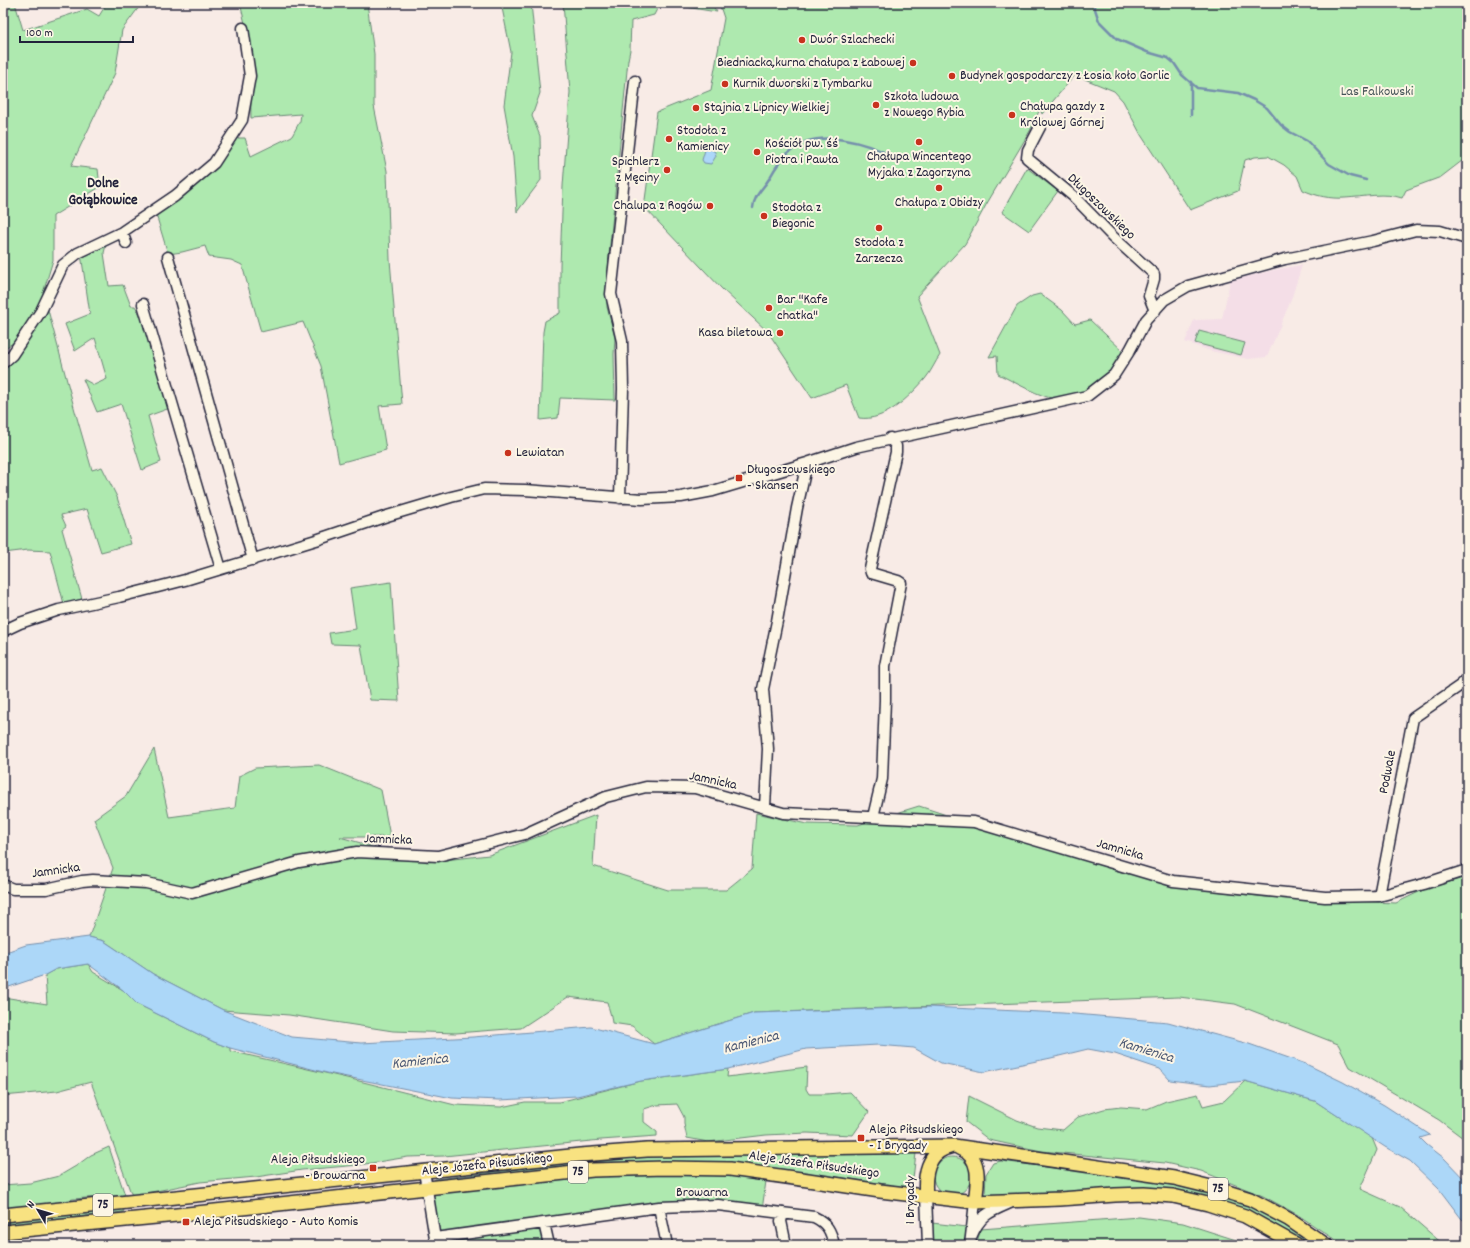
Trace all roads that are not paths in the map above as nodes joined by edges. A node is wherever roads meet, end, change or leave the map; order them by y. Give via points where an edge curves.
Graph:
1 (243, 28) dead end
2 (635, 80) dead end
3 (1041, 125) dead end
4 (122, 232) junction
5 (1467, 239) edge
6 (126, 243) dead end
7 (168, 258) dead end
8 (143, 304) dead end
9 (1155, 311) junction
10 (3, 363) edge
11 (890, 438) junction
12 (808, 463) junction
13 (620, 498) junction
14 (253, 560) junction
15 (221, 570) junction
16 (3, 631) edge
17 (1467, 679) edge
18 (765, 808) junction
19 (874, 817) junction
20 (1467, 870) edge
21 (3, 884) edge
22 (1379, 896) junction
23 (954, 1146) junction
24 (424, 1171) junction
25 (427, 1187) junction
26 (926, 1196) junction
27 (1014, 1201) junction
28 (129, 1202) junction
29 (975, 1202) junction
30 (659, 1207) junction
31 (783, 1213) junction
32 (3, 1215) edge
33 (131, 1220) junction
34 (544, 1223) junction
35 (3, 1232) edge
36 (435, 1241) edge
37 (970, 1241) edge
38 (549, 1245) edge
39 (667, 1245) edge
40 (786, 1245) edge
41 (834, 1245) edge
42 (928, 1245) edge
43 (1297, 1245) edge
44 (1326, 1245) edge

1 - 4 street via 250,76 242,120 214,163 175,196
2 - 13 street via 611,294 622,341
3 - 9 street, Długoszowskiego via 1028,150 1027,158 1073,196 1112,237 1154,274 1149,296
4 - 6 street
4 - 10 street via 78,254 63,265 41,311 12,355
5 - 9 street via 1440,231 1416,230 1285,259 1188,286 1164,300
7 - 14 street
8 - 15 street
9 - 11 street via 1146,320 1114,375 1087,396
11 - 12 street via 856,446
11 - 19 street via 896,446 896,452 870,569 871,573 901,583 885,666 882,779
12 - 13 street via 713,491 682,497
12 - 18 street via 797,508 763,689 768,749
13 - 14 street via 484,489 387,516
14 - 15 street
15 - 16 street via 149,590 59,610
17 - 22 street, Podwale via 1413,718
18 - 19 street, Jamnicka via 783,813
18 - 21 street, Jamnicka via 695,788 646,787 606,797 525,834 438,856 358,852 299,862 192,893 146,883 93,880 46,889 13,889
19 - 22 street, Jamnicka via 974,822 1173,881 1325,897
20 - 22 street, Jamnicka
23 - 24 main road, Aleje Józefa Piłsudskiego / 75 via 647,1150 580,1154
23 - 26 main road, 1 Brygady via 946,1148 932,1158 927,1167
23 - 29 main road, Aleje Józefa Piłsudskiego via 963,1149 974,1160 977,1177
23 - 44 main road, Aleje Józefa Piłsudskiego / 75 via 1174,1178 1211,1187 1250,1199 1288,1219
24 - 25 street
24 - 28 main road, Aleje Józefa Piłsudskiego / 75
25 - 26 main road, Aleje Józefa Piłsudskiego / 75 via 593,1170 722,1169
25 - 33 main road, Aleje Józefa Piłsudskiego / 75
25 - 36 street
26 - 29 main road, Aleje Józefa Piłsudskiego / 75
26 - 42 street, 1 Brygady
27 - 29 main road, Aleje Józefa Piłsudskiego / 75
27 - 37 street via 992,1210 978,1221
27 - 43 main road, Aleje Józefa Piłsudskiego / 75 via 1115,1194 1173,1196 1245,1216
28 - 32 main road, Aleje Józefa Piłsudskiego / 75
28 - 33 main road
29 - 37 street
30 - 31 street, Browarna via 718,1205
30 - 34 street
30 - 39 street, Browarna
31 - 40 street via 781,1221
31 - 41 street, Browarna via 814,1216 822,1220 832,1234
33 - 35 main road, Aleje Józefa Piłsudskiego / 75
34 - 36 street
34 - 38 street

